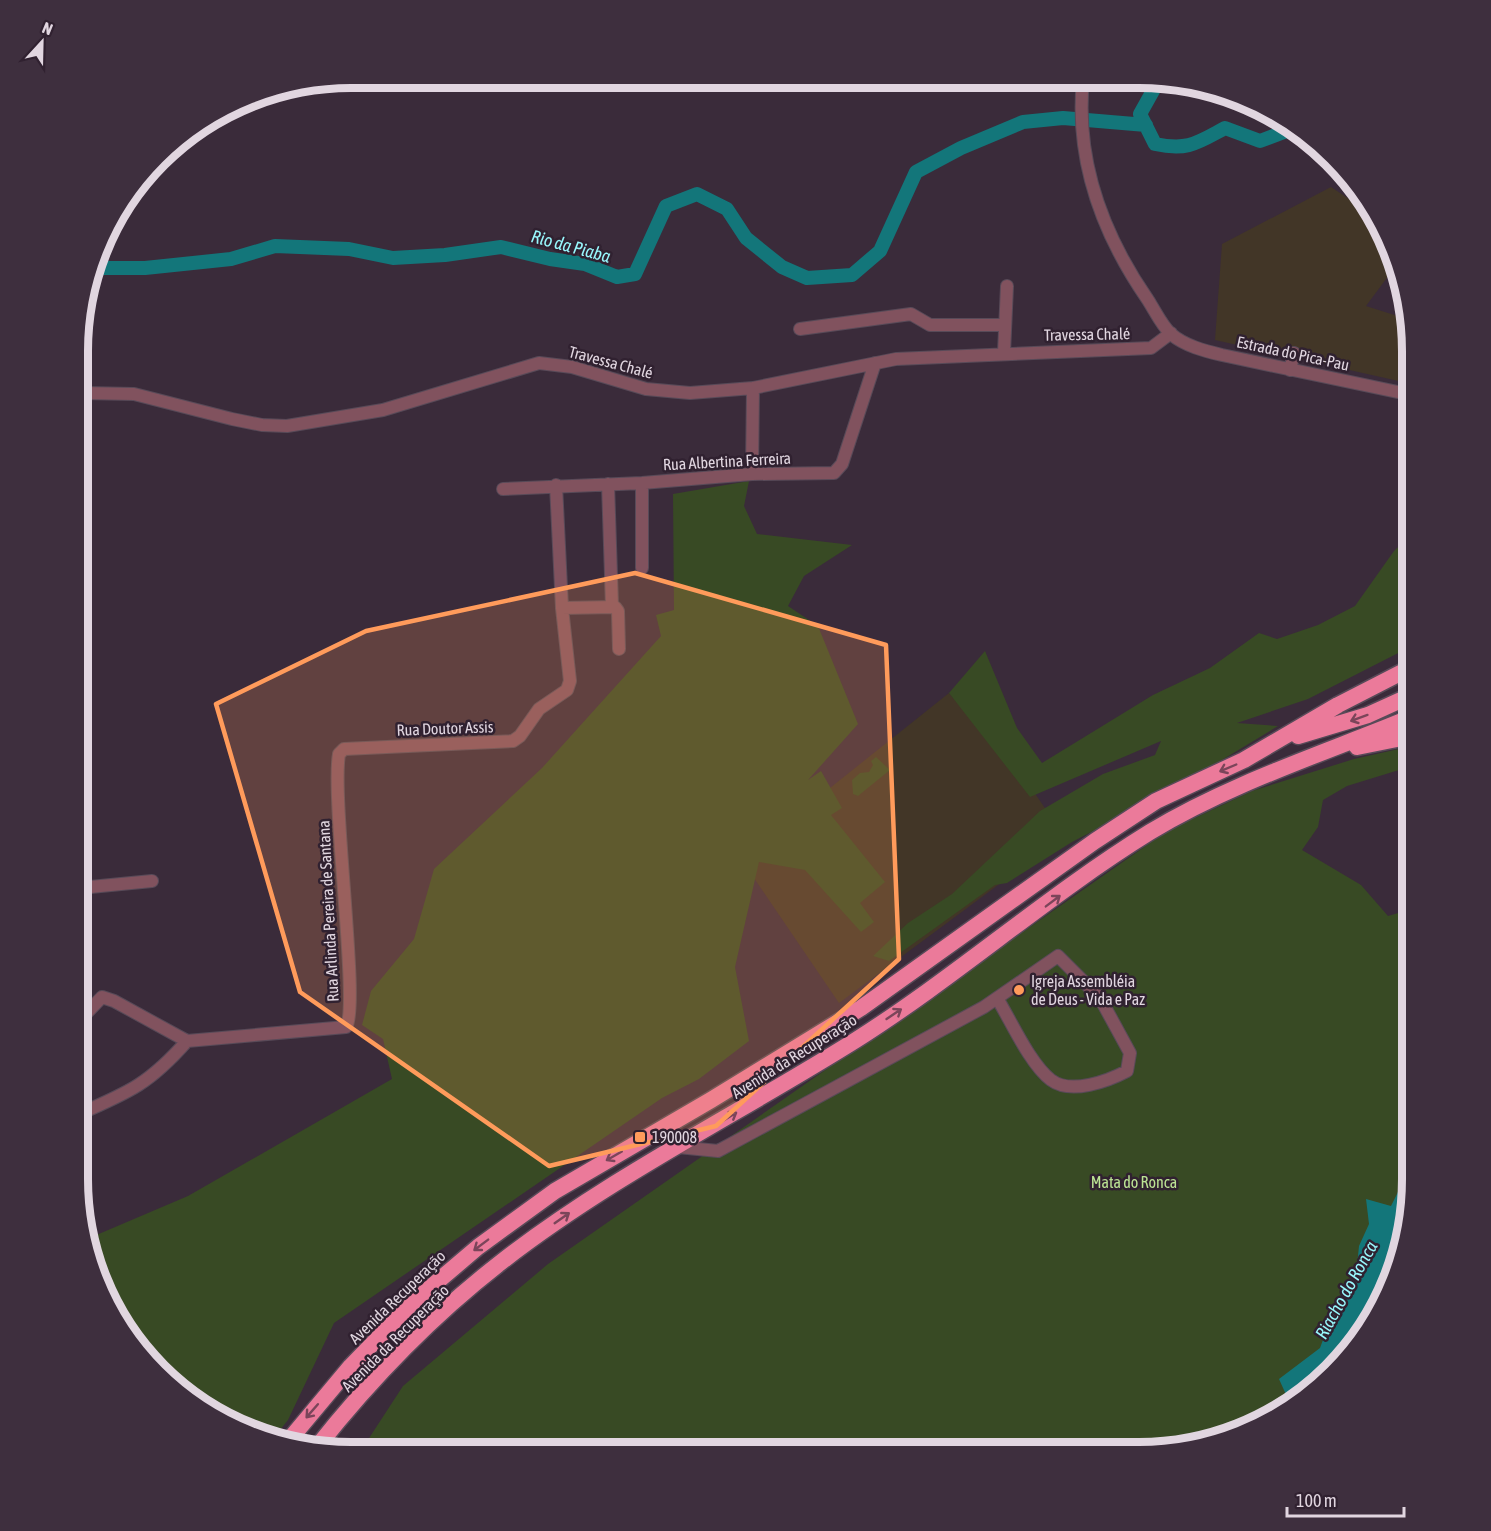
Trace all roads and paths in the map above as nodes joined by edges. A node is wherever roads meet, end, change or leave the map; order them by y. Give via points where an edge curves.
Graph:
1 (1082, 88) edge
2 (1007, 286) dead end
3 (1005, 325) junction
4 (800, 329) dead end
5 (1171, 333) junction
6 (1004, 353) junction
7 (1293, 353) dead end
8 (875, 363) junction
9 (1290, 370) junction
10 (753, 388) junction
11 (88, 393) edge
12 (1402, 393) edge
13 (752, 474) junction
14 (642, 483) junction
15 (608, 484) junction
16 (556, 485) junction
17 (502, 489) dead end
18 (642, 568) dead end
19 (614, 606) junction
20 (562, 608) junction
21 (619, 649) dead end
22 (1402, 672) edge
23 (1402, 699) edge
24 (1402, 721) edge
25 (1402, 738) edge
26 (1280, 741) junction
27 (353, 748) joint
28 (1329, 751) junction
29 (152, 881) dead end
30 (88, 887) edge
31 (997, 998) junction
32 (88, 1010) edge
33 (187, 1041) junction
34 (88, 1110) edge
35 (678, 1147) junction
36 (293, 1436) edge
37 (323, 1441) edge

1 - 5 street via 1081,133 1099,206 1133,279
2 - 3 street
3 - 4 street via 930,325 911,314
3 - 6 street
5 - 6 street, Travessa Chalé via 1158,345 1143,349
5 - 9 street, Estrada do Pica-Pau via 1197,349
6 - 8 street, Travessa Chalé via 931,355
7 - 9 street
8 - 10 street, Travessa Chalé
8 - 13 street, Rua Albertina Ferreira via 838,472
9 - 12 street, Estrada do Pica-Pau
10 - 11 street, Travessa Chalé via 668,393 572,367 539,363 383,410 286,426 232,419 134,394
10 - 13 street
13 - 14 street, Rua Albertina Ferreira
14 - 15 street, Rua Albertina Ferreira
14 - 18 street
15 - 16 street, Rua Albertina Ferreira
15 - 19 street
16 - 17 street, Rua Albertina Ferreira
16 - 20 street
19 - 20 street
19 - 21 street via 618,611
20 - 27 street, Rua Doutor Assis via 569,669 567,690 539,709 513,741
22 - 26 highway
23 -> 26 highway via 1342,724
24 - 28 highway
25 - 28 highway
26 -> 36 highway, Avenida Recuperação via 1156,801 878,996 545,1198 478,1247 411,1304 351,1366
27 - 33 street, Rua Arlinda Pereira de Santana via 344,749 338,757 349,1023 339,1029
35 -> 28 highway, Avenida da Recuperação via 858,1038 1152,831 1228,791
29 - 30 street
31 - 31 street via 1058,956 1100,998 1130,1053 1127,1071 1110,1080 1072,1086 1053,1082 1041,1070
31 - 35 street via 718,1151
32 - 33 street via 98,999 107,997
33 - 34 street via 140,1086
37 -> 35 highway, Avenida da Recuperação via 408,1345 482,1278 579,1207

